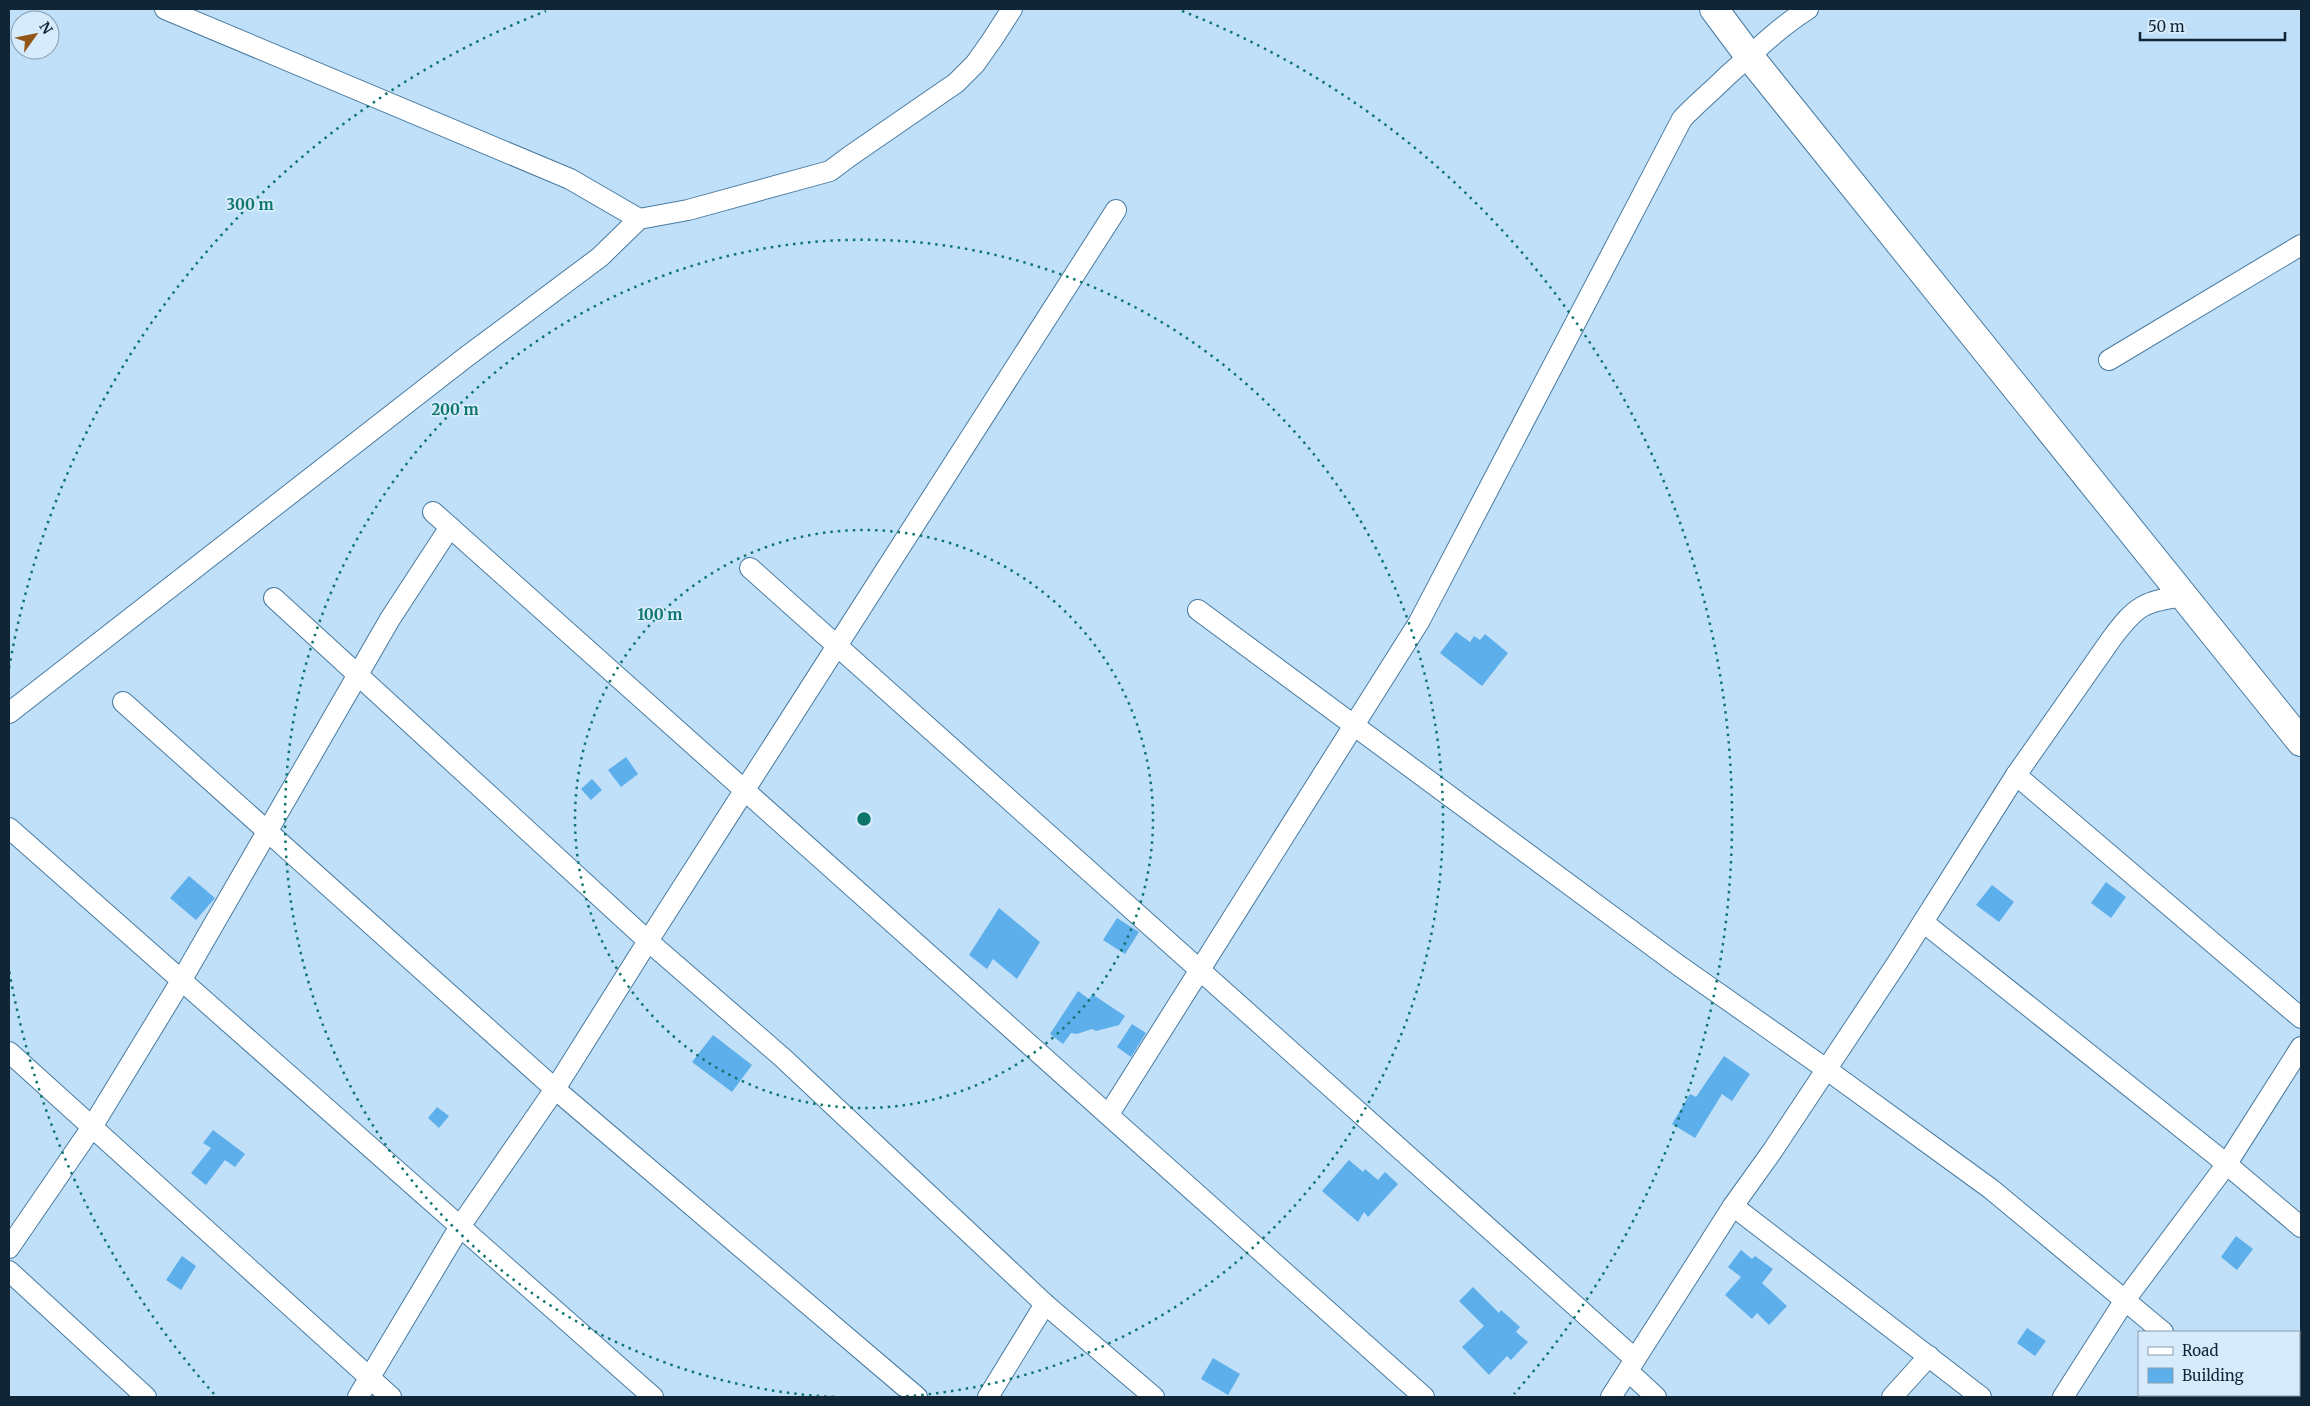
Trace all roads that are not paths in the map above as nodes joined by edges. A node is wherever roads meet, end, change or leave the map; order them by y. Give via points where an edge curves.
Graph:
1 (165, 9) edge
2 (1012, 9) edge
3 (1714, 9) edge
4 (1808, 9) edge
5 (1749, 56) junction
6 (1116, 210) dead end
7 (639, 219) junction
8 (2301, 245) edge
9 (2109, 360) dead end
10 (433, 512) dead end
11 (450, 527) junction
12 (750, 568) dead end
13 (2184, 596) junction
14 (274, 598) dead end
15 (1198, 610) dead end
16 (837, 645) junction
17 (358, 675) junction
18 (123, 702) dead end
19 (9, 713) edge
20 (1354, 725) junction
21 (2301, 742) edge
22 (2016, 775) junction
23 (744, 789) junction
24 (9, 828) edge
25 (267, 832) junction
26 (1923, 922) junction
27 (648, 940) junction
28 (1200, 969) junction
29 (181, 981) junction
30 (2301, 1018) edge
31 (2301, 1048) edge
32 (9, 1052) edge
33 (1826, 1069) junction
34 (555, 1089) junction
35 (1109, 1114) junction
36 (92, 1127) junction
37 (2226, 1165) junction
38 (1734, 1206) junction
39 (2301, 1227) edge
40 (459, 1228) junction
41 (9, 1248) edge
42 (9, 1271) edge
43 (2125, 1300) junction
44 (1045, 1304) junction
45 (2162, 1331) edge
46 (1929, 1356) junction
47 (1631, 1365) junction
48 (370, 1378) junction
49 (146, 1397) edge
50 (358, 1397) edge
51 (391, 1397) edge
52 (653, 1397) edge
53 (917, 1397) edge
54 (988, 1397) edge
55 (1154, 1397) edge
56 (1424, 1397) edge
57 (1611, 1397) edge
58 (1656, 1397) edge
59 (1892, 1397) edge
60 (1981, 1397) edge
61 (2062, 1397) edge

1 - 7 street via 570,179
2 - 7 street via 975,64 956,83 830,171 688,210
3 - 5 street
4 - 5 street
5 - 13 street
5 - 20 street via 1682,119 1419,622
6 - 16 street
7 - 19 street via 600,257 458,363
8 - 9 street
10 - 11 street
11 - 17 street
11 - 23 street
12 - 16 street
13 - 21 street
13 - 22 street via 2148,603 2125,620
14 - 17 street
15 - 20 street
16 - 23 street
16 - 28 street
17 - 25 street
17 - 27 street
18 - 25 street
20 - 28 street
20 - 33 street via 1678,965
22 - 26 street
22 - 30 street
23 - 27 street
23 - 35 street
24 - 29 street
25 - 29 street
25 - 34 street
26 - 33 street
26 - 37 street
27 - 34 street
27 - 44 street via 776,1051
28 - 35 street
28 - 47 street
29 - 36 street
29 - 40 street
31 - 37 street
32 - 36 street
33 - 38 street
33 - 43 street via 1991,1189
34 - 40 street
34 - 53 street
35 - 56 street
36 - 41 street
36 - 48 street
37 - 39 street
37 - 43 street
38 - 46 street
38 - 47 street
40 - 48 street
40 - 52 street
42 - 49 street
43 - 45 street
43 - 61 street
44 - 54 street
44 - 55 street
46 - 59 street
46 - 60 street
47 - 57 street
47 - 58 street
48 - 50 street
48 - 51 street

